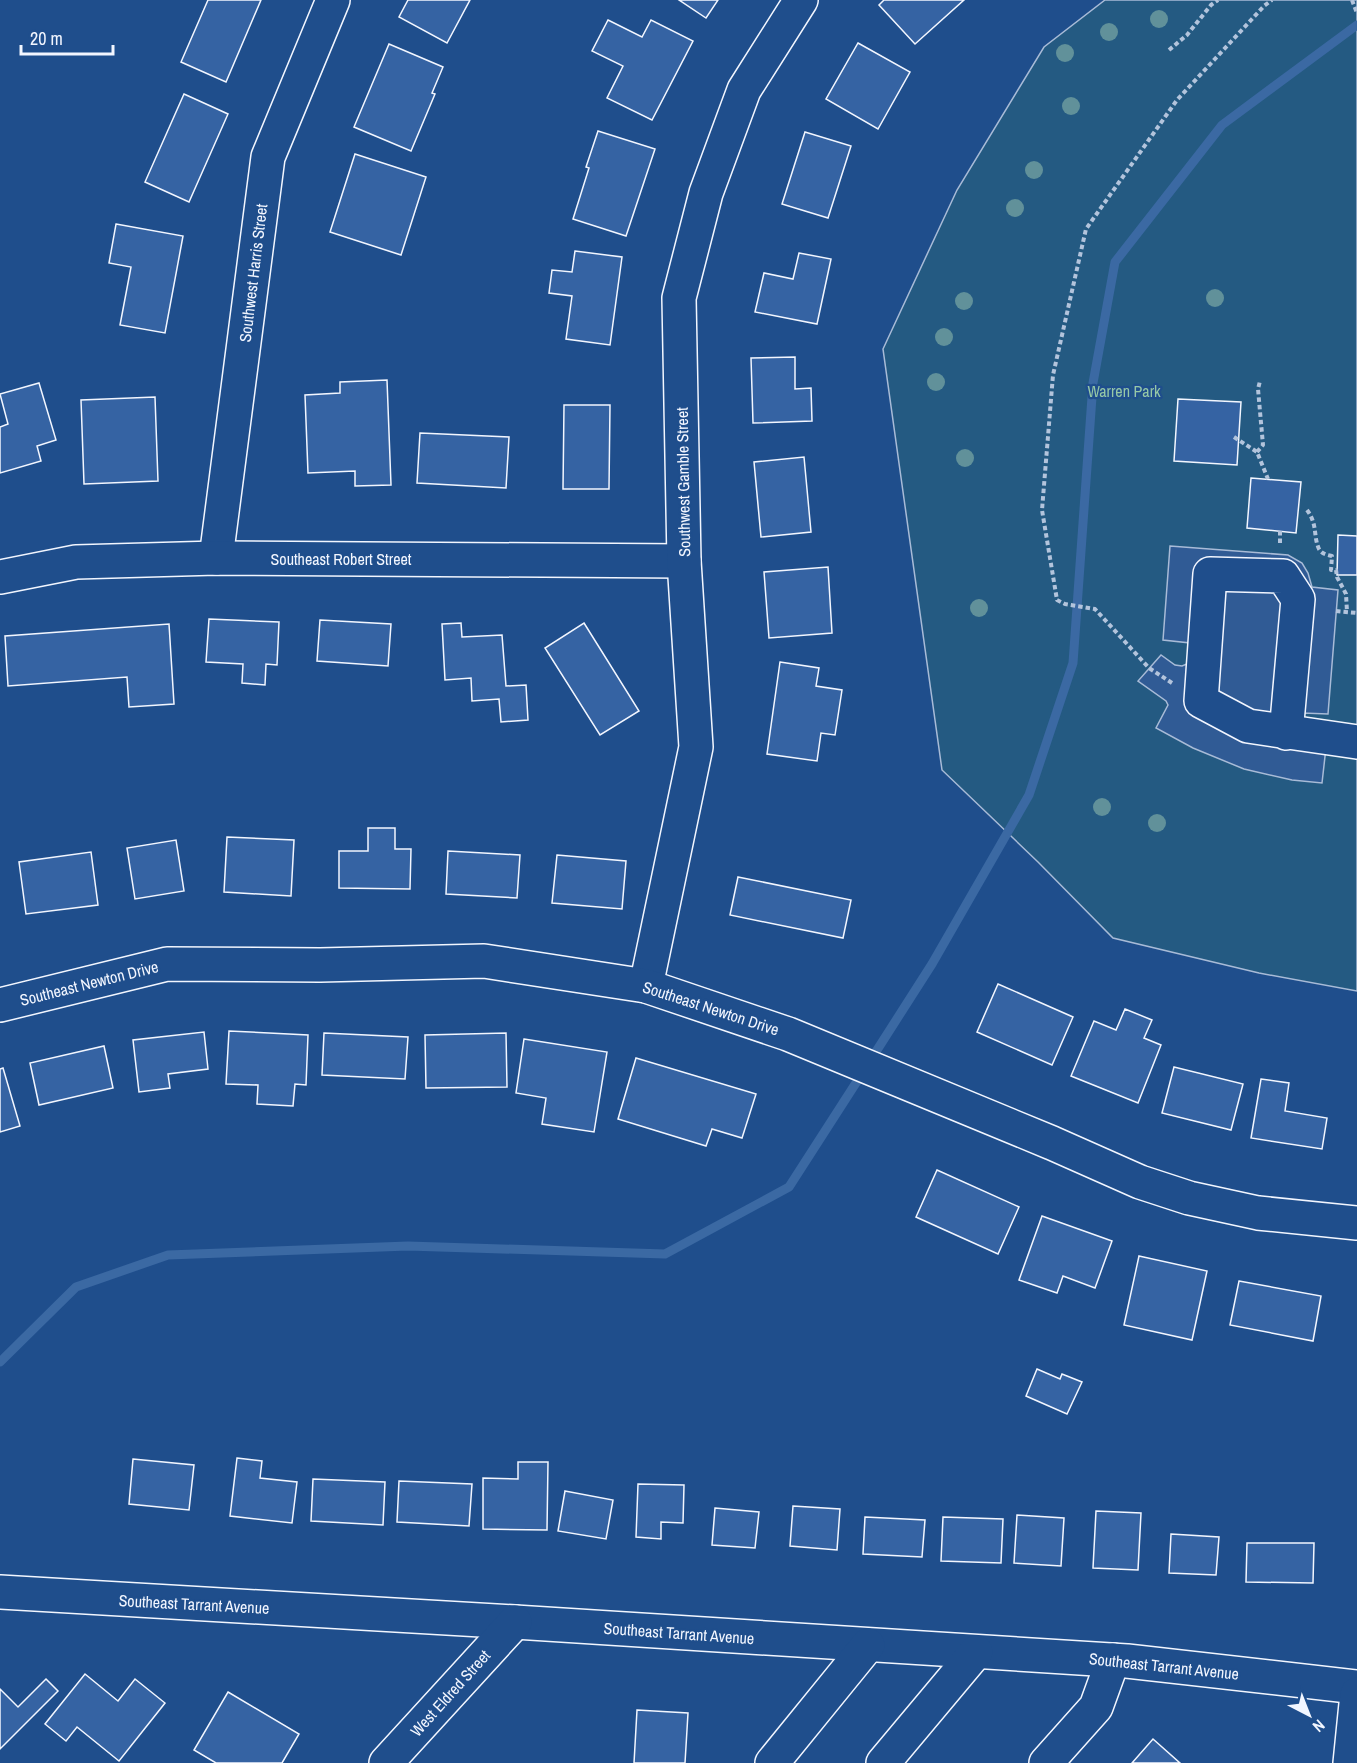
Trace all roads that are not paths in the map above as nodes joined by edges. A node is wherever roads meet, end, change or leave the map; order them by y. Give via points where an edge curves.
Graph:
1 (333, 0) edge
2 (801, 0) edge
3 (216, 558) junction
4 (684, 561) junction
5 (0, 577) edge
6 (1286, 733) junction
7 (1357, 742) edge
8 (646, 986) junction
9 (0, 1005) edge
10 (1357, 1223) edge
11 (0, 1592) edge
12 (515, 1622) junction
13 (868, 1645) junction
14 (976, 1652) junction
15 (1113, 1660) junction
16 (1357, 1687) edge
17 (1357, 1694) edge
18 (1352, 1762) edge
19 (386, 1763) edge
20 (772, 1763) edge
21 (883, 1763) edge
22 (1046, 1763) edge

1 - 3 street, Southwest Harris Street via 268,157
2 - 4 street, Southwest Gamble Street via 744,90 706,193 679,298
3 - 4 street, Southeast Robert Street
3 - 5 street, Southeast Robert Street via 76,562
4 - 8 street, Southwest Gamble Street via 696,747
6 - 6 street via 1248,726 1201,701 1210,574 1283,576 1298,599
6 - 7 street
8 - 9 street, Southeast Newton Drive via 484,961 167,964
8 - 10 street, Southeast Newton Drive via 788,1034 1140,1182 1258,1213
11 - 12 street, Southeast Tarrant Avenue
12 - 13 street, Southeast Tarrant Avenue
12 - 19 street, West Eldred Street
13 - 14 street, Southeast Tarrant Avenue
13 - 20 street
14 - 15 street, Southeast Tarrant Avenue
14 - 21 street
15 - 16 street, Southeast Tarrant Avenue
15 - 22 street via 1096,1707
17 - 18 street

